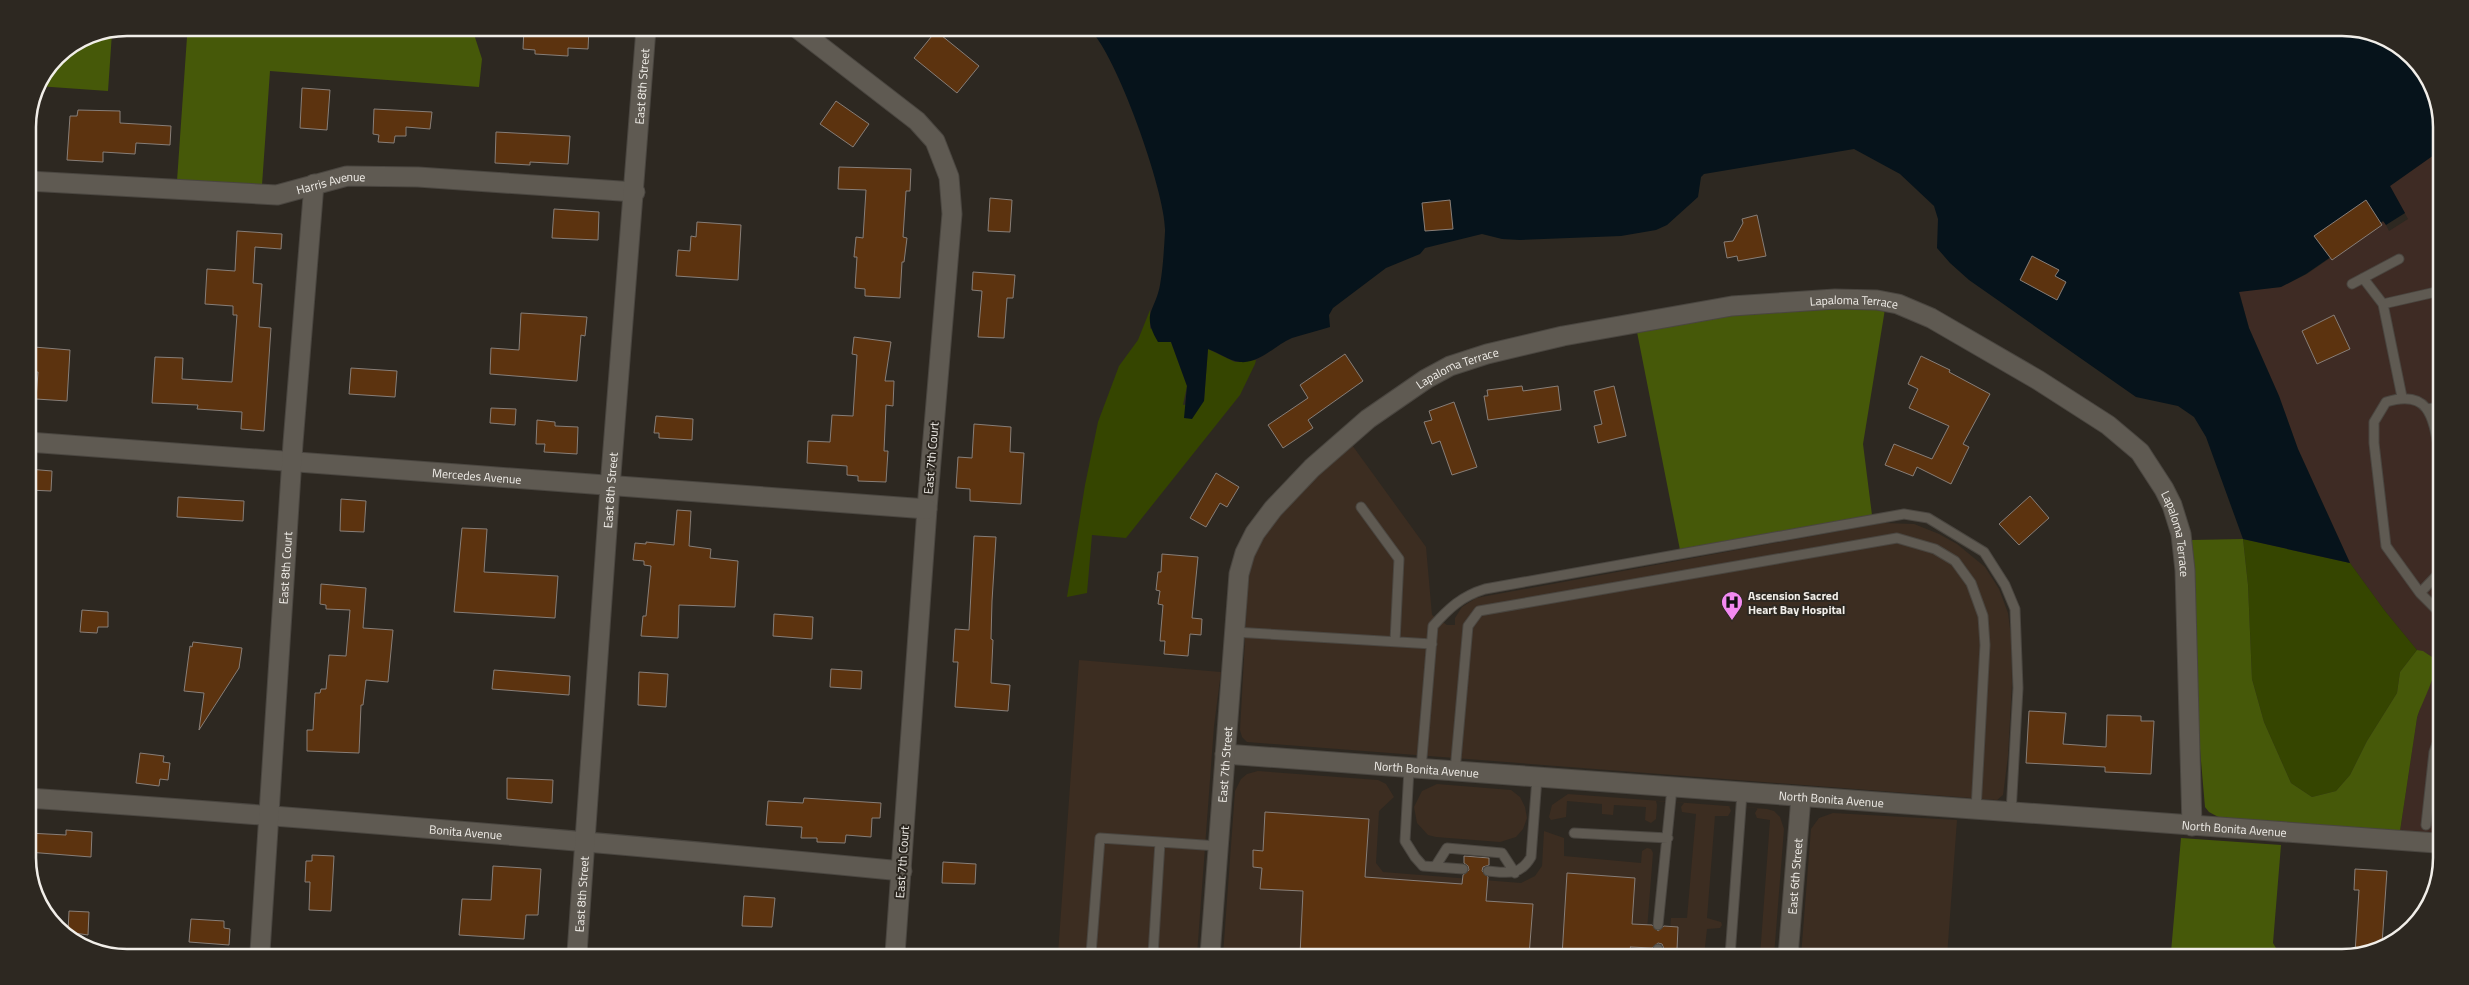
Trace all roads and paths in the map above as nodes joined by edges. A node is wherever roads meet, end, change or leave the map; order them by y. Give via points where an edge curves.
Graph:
1 (645, 36) edge
2 (807, 36) edge
3 (36, 182) edge
4 (314, 184) junction
5 (634, 192) junction
6 (2399, 259) dead end
7 (2363, 278) junction
8 (2352, 284) dead end
9 (2433, 293) edge
10 (2383, 304) junction
11 (2402, 397) junction
12 (2433, 408) edge
13 (2428, 409) junction
14 (2433, 417) edge
15 (36, 443) edge
16 (292, 461) junction
17 (610, 487) junction
18 (1361, 507) dead end
19 (927, 509) junction
20 (1239, 574) joint
21 (2433, 579) edge
22 (2420, 593) junction
23 (2433, 606) edge
24 (1234, 632) junction
25 (1395, 641) junction
26 (1432, 644) junction
27 (1225, 754) junction
28 (2433, 761) edge
29 (1415, 769) junction
30 (1455, 772) junction
31 (1538, 778) junction
32 (1672, 788) junction
33 (1742, 793) junction
34 (1800, 797) junction
35 (36, 799) edge
36 (1976, 810) junction
37 (2011, 813) junction
38 (270, 815) junction
39 (2426, 825) dead end
40 (2192, 826) junction
41 (1574, 833) dead end
42 (1668, 838) junction
43 (586, 841) junction
44 (1160, 842) junction
45 (2433, 843) edge
46 (1218, 846) junction
47 (1435, 867) junction
48 (1463, 869) dead end
49 (902, 871) junction
50 (1488, 871) dead end
51 (1515, 873) junction
52 (1658, 926) dead end
53 (260, 949) edge
54 (577, 949) edge
55 (895, 949) edge
56 (1091, 949) edge
57 (1153, 949) edge
58 (1210, 949) edge
59 (1731, 949) edge
60 (1789, 949) edge

1 - 5 street, East 8th Street
2 - 19 street, East 7th Court via 917,120 935,141 949,177 952,214
3 - 4 street, Harris Avenue via 277,195
4 - 5 street, Harris Avenue via 347,176 418,176
4 - 16 street, East 8th Court
5 - 17 street, East 8th Street
6 - 7 lane
7 - 8 lane
7 - 10 lane
9 - 10 lane
10 - 11 lane
11 - 13 lane via 2423,403
11 - 22 lane via 2386,402 2374,422 2374,444 2386,546
12 - 13 lane
13 - 14 lane
15 - 16 street, Mercedes Avenue
16 - 17 street, Mercedes Avenue
16 - 38 street, East 8th Court
17 - 19 street, Mercedes Avenue
17 - 43 street, East 8th Street
18 - 25 lane via 1400,559
19 - 49 street, East 7th Court
20 - 24 street, East 7th Street
20 - 40 street, Lapaloma Terrace via 1255,533 1312,468 1368,418 1450,366 1563,336 1732,306 1835,299 1898,304 1932,318 2108,424 2140,452 2164,490 2182,534 2185,561
21 - 22 lane
22 - 23 lane
24 - 25 lane
24 - 27 street, East 7th Street
25 - 26 lane
26 - 29 lane via 1426,709
26 - 37 lane via 1433,626 1448,609 1467,595 1485,589 1904,514 1928,518 1984,552 2005,585 2015,609 2018,688
27 - 29 street, North Bonita Avenue
27 - 46 street, East 7th Street
28 - 39 lane
29 - 30 street, North Bonita Avenue
29 - 47 lane via 1405,841 1422,866
30 - 31 street, North Bonita Avenue
30 - 36 lane via 1468,626 1479,612 1897,538 1935,549 1955,561 1971,583 1983,616 1985,645
31 - 32 street, North Bonita Avenue
31 - 51 lane via 1531,857 1526,866
32 - 33 street, North Bonita Avenue
32 - 42 lane
33 - 34 street, North Bonita Avenue
33 - 59 lane
34 - 36 street, North Bonita Avenue
34 - 60 street, East 6th Street
35 - 38 street, Bonita Avenue
36 - 37 street, North Bonita Avenue
37 - 40 street, North Bonita Avenue
38 - 43 street, Bonita Avenue
38 - 53 street, East 8th Court
40 - 45 street, North Bonita Avenue
41 - 42 lane
42 - 52 lane
43 - 49 street, Bonita Avenue
43 - 54 street, East 8th Street
44 - 46 lane
44 - 56 lane via 1100,838
44 - 57 lane
46 - 58 street, East 7th Street
47 - 48 lane
47 - 51 lane via 1447,848 1502,853
49 - 55 street, East 7th Court
50 - 51 lane

